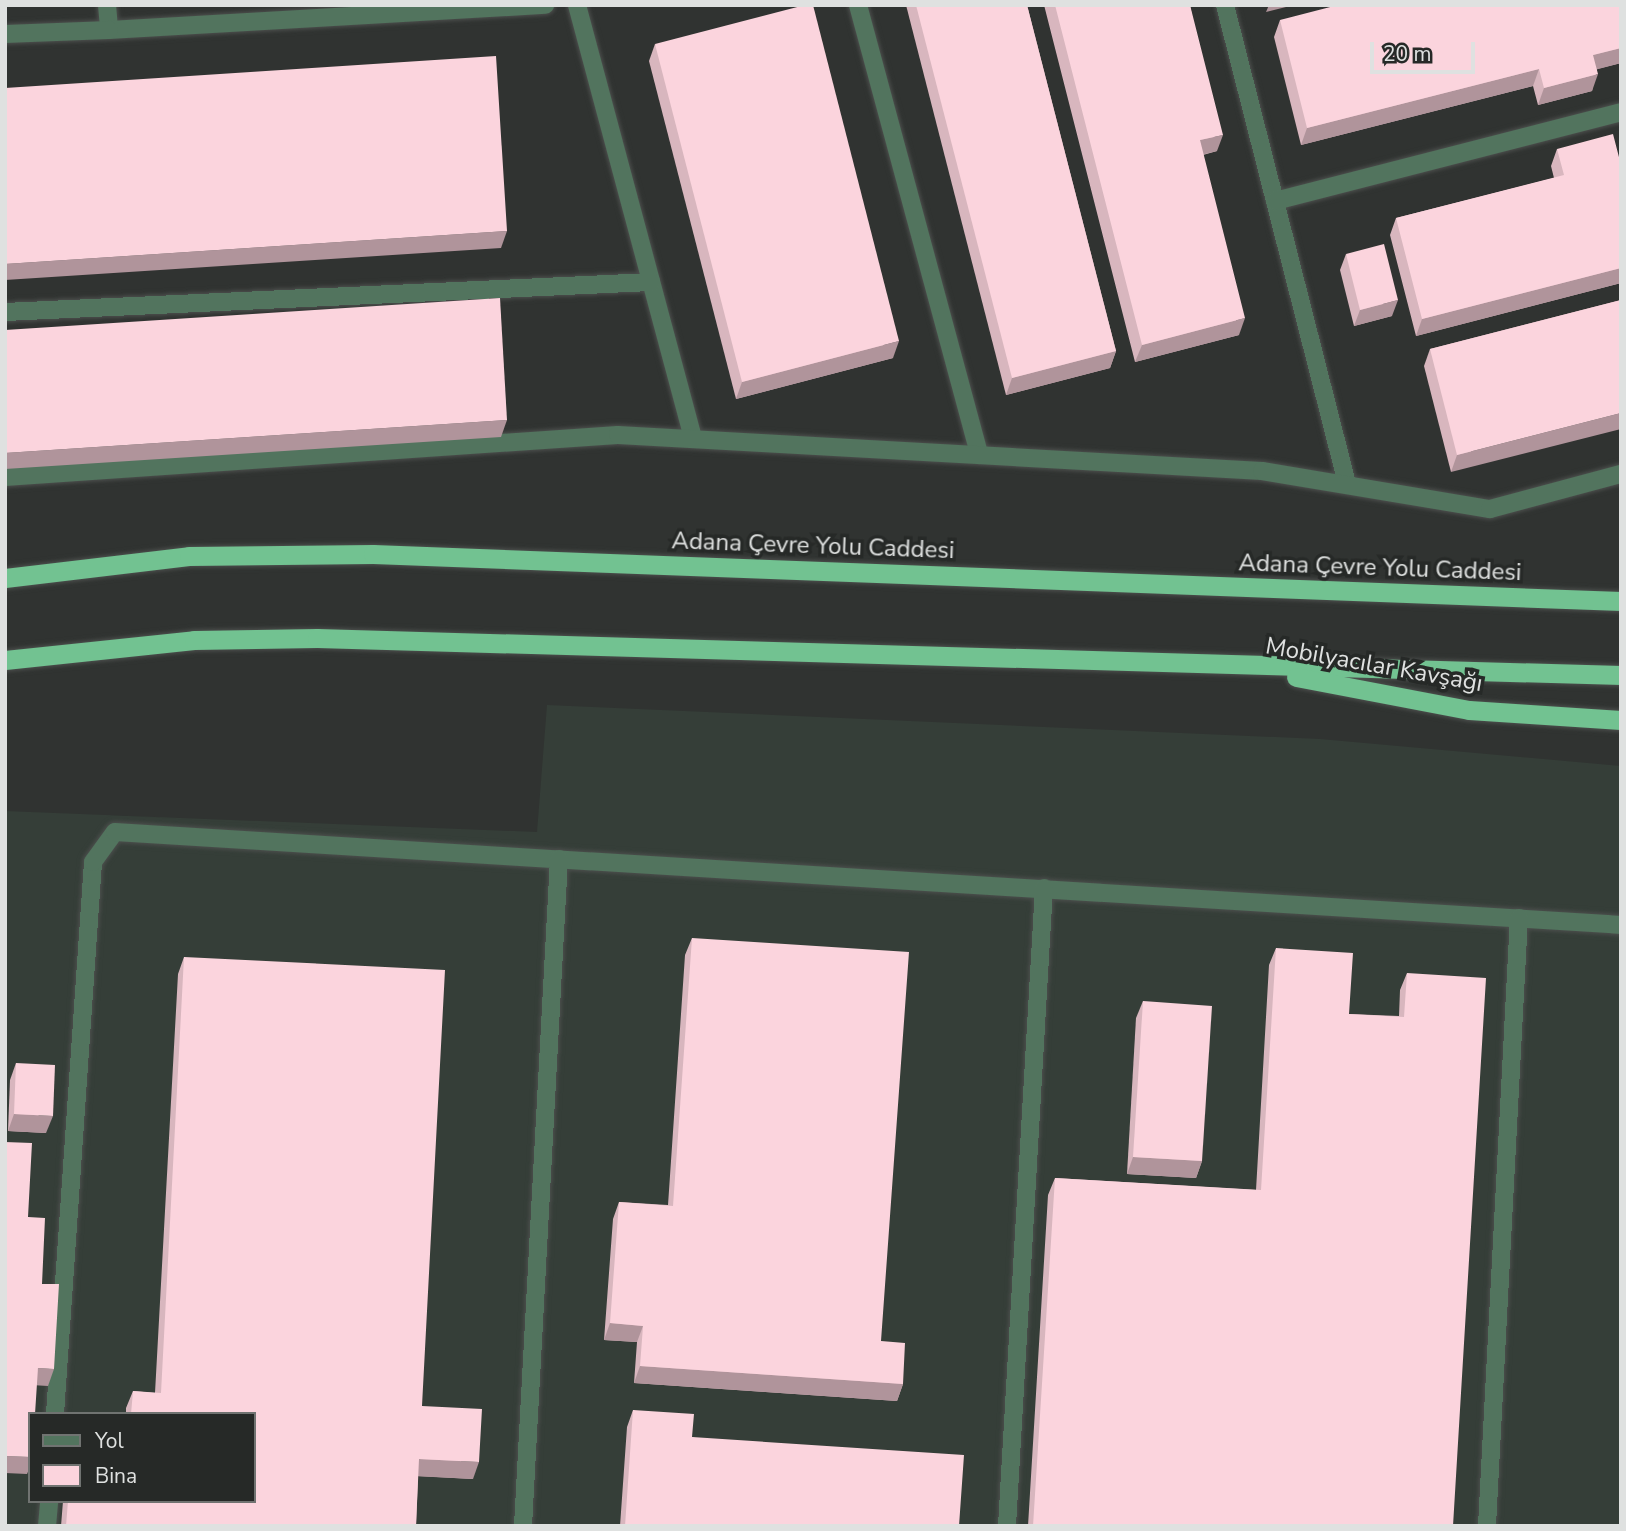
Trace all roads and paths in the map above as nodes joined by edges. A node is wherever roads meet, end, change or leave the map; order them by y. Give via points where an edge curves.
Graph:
1 (107, 5) edge
2 (545, 5) edge
3 (577, 5) edge
4 (858, 5) edge
5 (1225, 5) edge
6 (109, 30) junction
7 (5, 34) edge
8 (1621, 112) edge
9 (1275, 201) junction
10 (651, 282) junction
11 (5, 312) edge
12 (693, 439) junction
13 (979, 455) junction
14 (1621, 474) edge
15 (5, 477) edge
16 (1347, 485) junction
17 (5, 578) edge
18 (1621, 601) edge
19 (5, 660) edge
20 (1243, 667) junction
21 (1621, 675) edge
22 (1621, 720) edge
23 (558, 859) junction
24 (1044, 888) junction
25 (1519, 918) junction
26 (1621, 925) edge
27 (55, 1412) edge
28 (49, 1503) edge
29 (47, 1526) edge
30 (523, 1526) edge
31 (1007, 1526) edge
32 (1487, 1526) edge

1 - 6 street
2 - 6 street
3 - 10 street
4 - 13 street
5 - 9 street
6 - 7 street
8 - 9 street
9 - 16 street
10 - 11 street
10 - 12 street
12 - 13 street
12 - 15 street via 618,435
13 - 16 street via 1262,471
14 - 16 street via 1490,509
17 - 18 highway, Adana Çevre Yolu Caddesi via 189,556 373,554
19 - 20 highway via 194,640 317,638
20 - 21 highway, Mobilyacılar Kavşağı
20 - 22 highway, Mobilyacılar Kavşağı via 1469,710
23 - 24 street
23 - 27 street via 115,832 93,862
23 - 30 street
24 - 25 street
24 - 31 street
25 - 26 street
25 - 32 street
28 - 29 street

